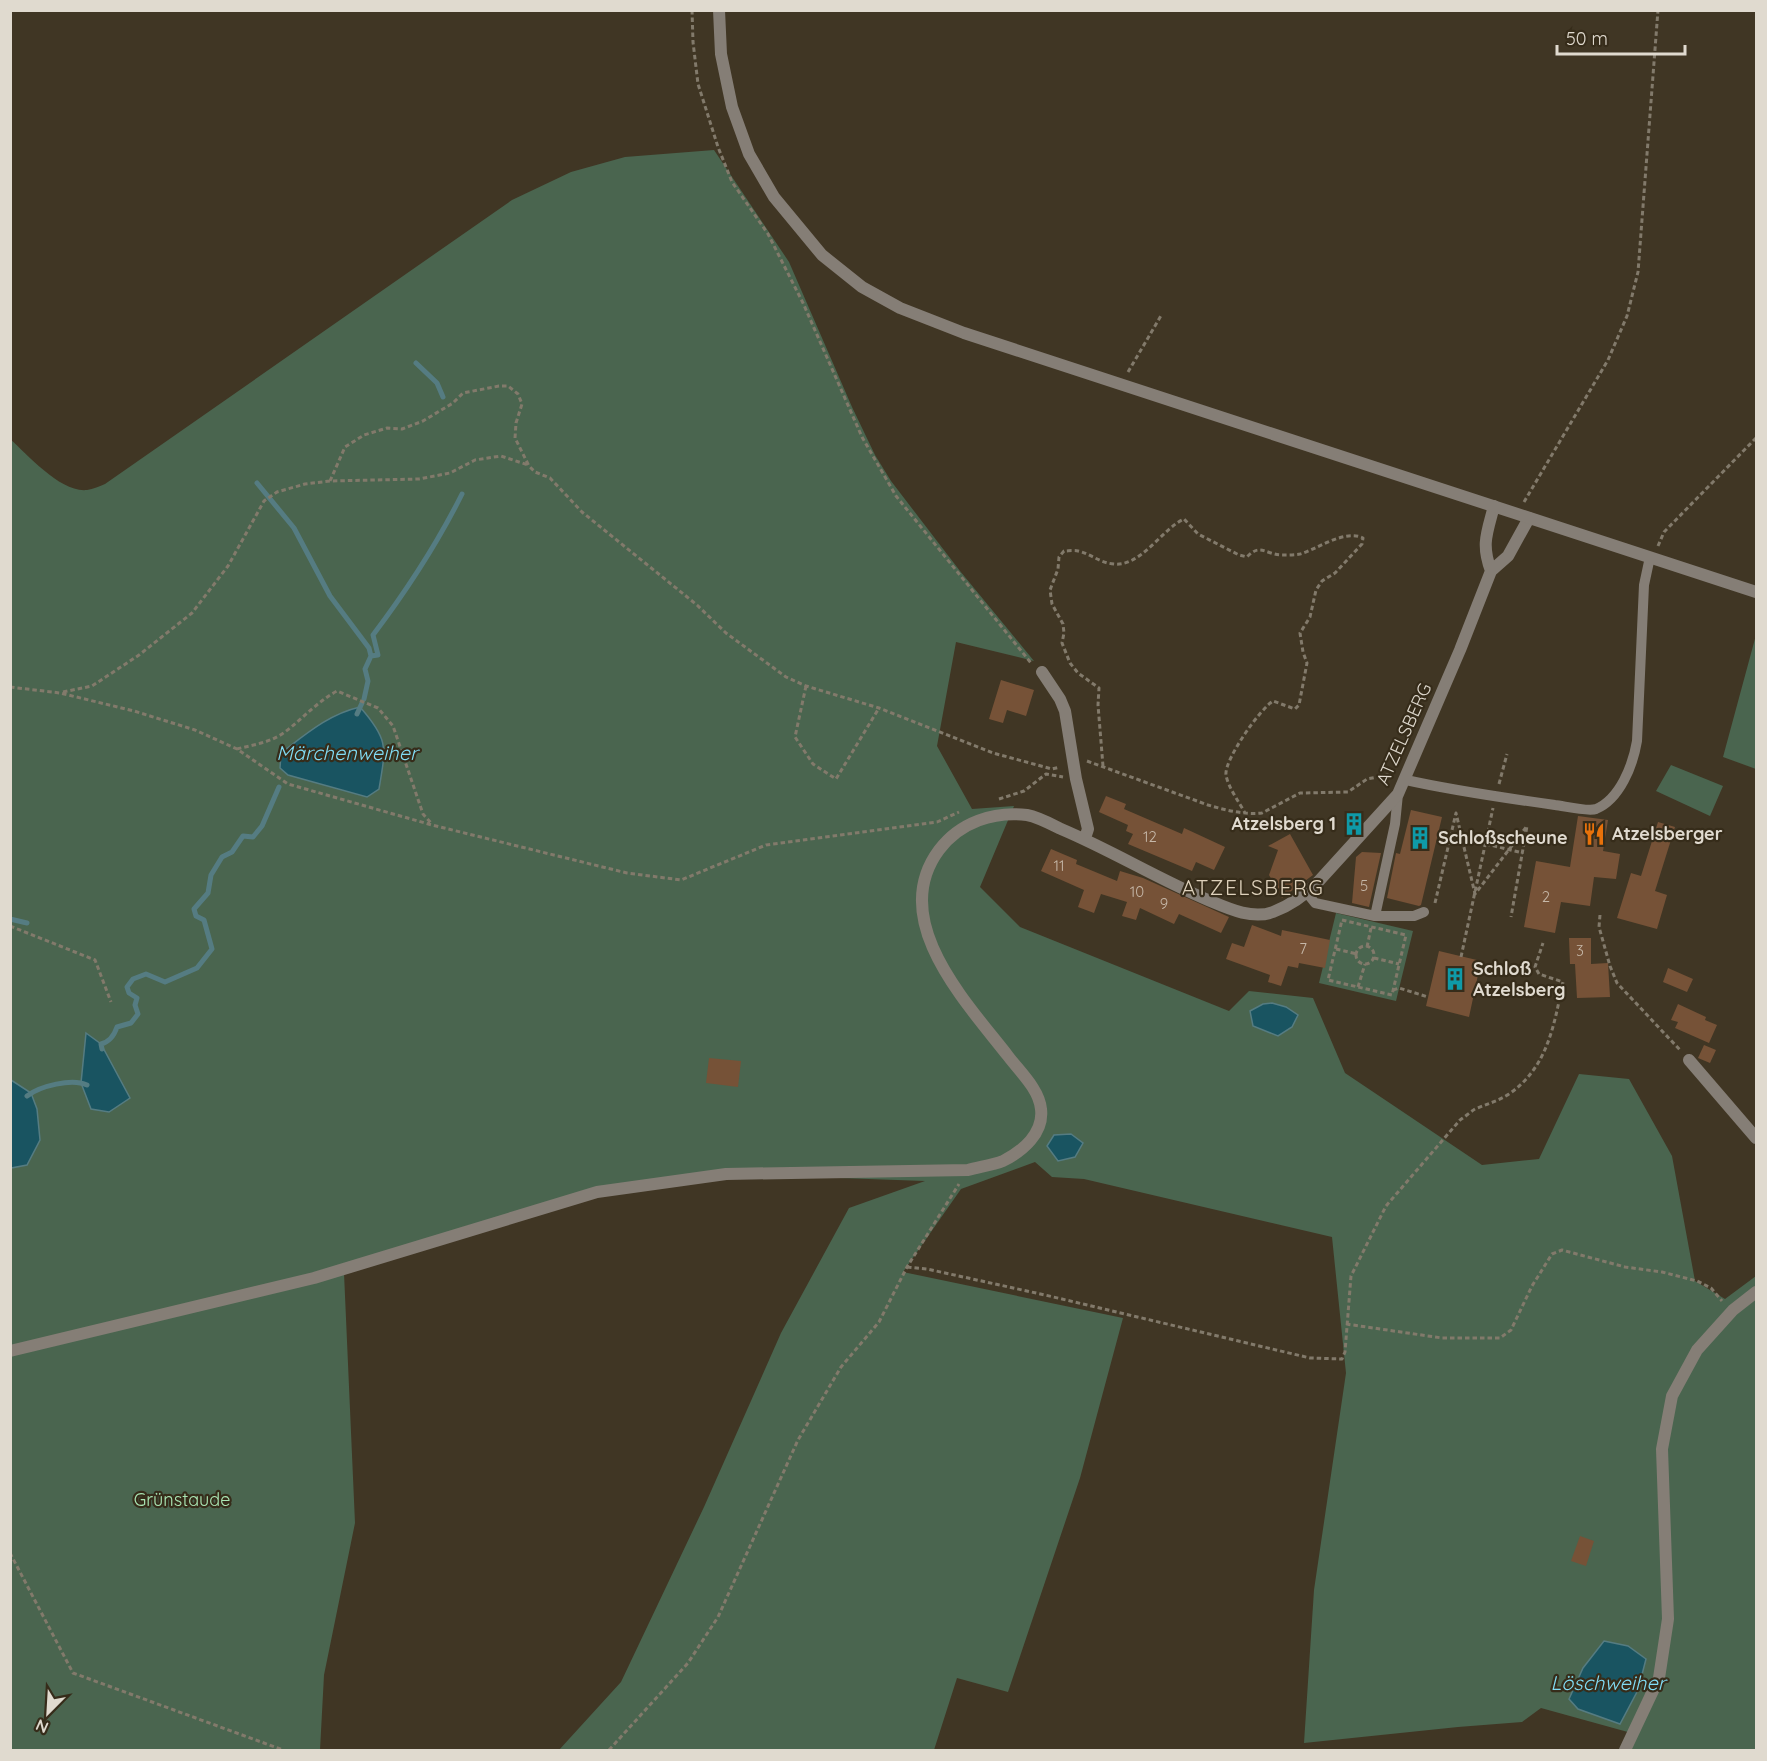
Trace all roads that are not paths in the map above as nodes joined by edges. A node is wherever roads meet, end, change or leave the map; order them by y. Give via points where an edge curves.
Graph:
1 (719, 10) edge
2 (1494, 506) junction
3 (1523, 516) junction
4 (1650, 557) junction
5 (1491, 571) junction
6 (1756, 592) edge
7 (1042, 672) road end
8 (1406, 780) junction
9 (1398, 794) junction
10 (1084, 838) junction
11 (1306, 893) junction
12 (1424, 912) dead end
13 (1374, 921) junction
14 (1689, 1060) road end
15 (1756, 1138) edge
16 (1756, 1292) edge
17 (10, 1351) edge
18 (1625, 1750) edge

1 - 2 street via 721,54 732,107 749,154 774,197 822,255 862,287 900,308 964,333
2 - 3 street
2 - 5 street via 1485,541
3 - 4 street
3 - 5 street, ATZELSBERG via 1508,556
4 - 6 street
4 - 8 lane via 1644,585 1635,755 1609,801 1594,811
5 - 8 street, ATZELSBERG
7 - 10 street via 1065,711 1088,829
8 - 9 street, ATZELSBERG
9 - 11 street, ATZELSBERG
9 - 13 lane
10 - 11 street, ATZELSBERG via 1227,909 1253,915 1272,913
10 - 17 street, ATZELSBERG via 1029,815 997,814 949,838 928,867 922,887 924,927 944,969 1034,1089 1041,1110 1038,1129 1028,1145 1003,1161 968,1170 726,1174 597,1192 314,1278
11 - 13 lane via 1315,903
12 - 13 lane
14 - 15 street
16 - 18 street via 1733,1310 1697,1350 1672,1396 1662,1449 1668,1619 1659,1678

